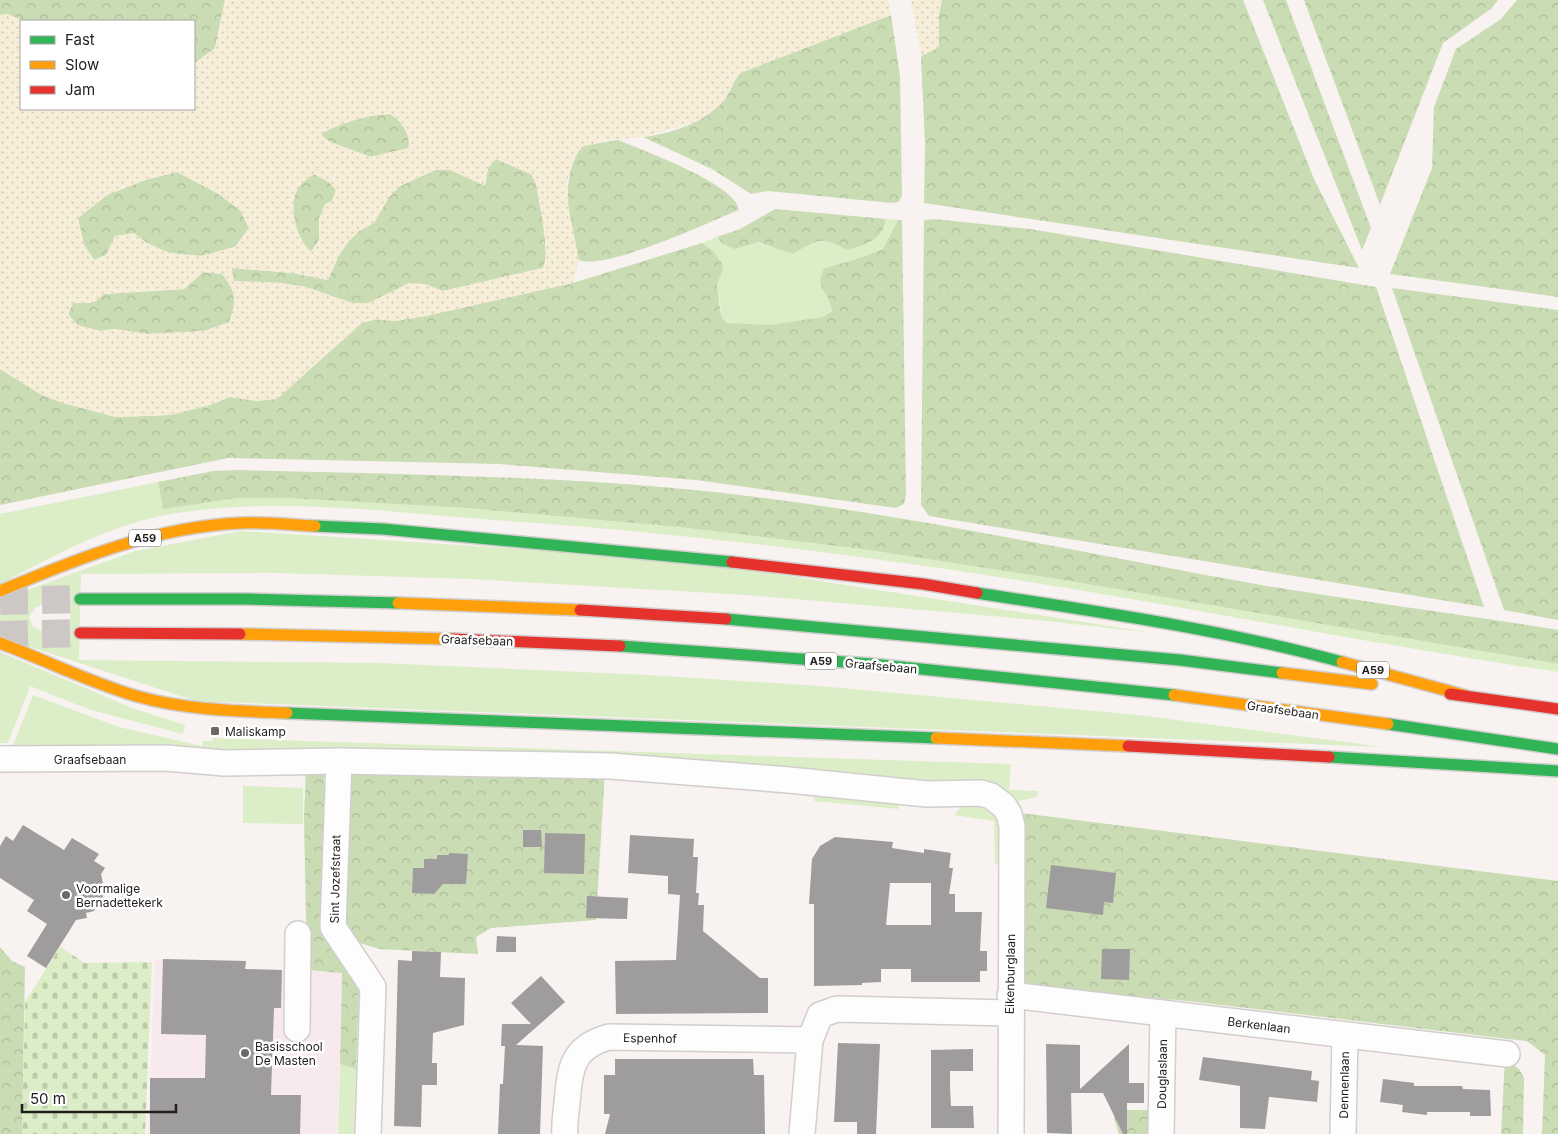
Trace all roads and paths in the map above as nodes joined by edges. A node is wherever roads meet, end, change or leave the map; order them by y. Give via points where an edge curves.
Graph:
1 (0, 591) edge
2 (80, 599) tunnel mouth
3 (80, 633) tunnel mouth
4 (0, 643) edge
5 (1467, 696) junction
6 (1558, 709) edge
7 (1558, 749) edge
8 (0, 759) edge
9 (339, 761) junction
10 (1558, 771) edge
11 (1009, 814) joint
12 (298, 934) dead end
13 (1010, 1004) junction
14 (1162, 1013) junction
15 (297, 1029) dead end
16 (1345, 1035) junction
17 (810, 1040) junction
18 (1507, 1054) dead end
19 (368, 1134) edge
20 (565, 1134) edge
21 (802, 1134) edge
22 (1011, 1134) edge
23 (1161, 1134) edge
24 (1343, 1134) edge

1 - 5 highway, A59 via 84,556 152,536 242,523 383,529 680,556 923,584 1278,644
2 - 5 highway, A59 via 243,599 470,605 699,616 1180,660
3 - 7 highway, Graafsebaan / A59 via 468,639 693,650 1177,695
4 - 10 highway via 137,696 221,710 1225,750
5 - 6 highway, A59
8 - 9 street, Graafsebaan via 166,758 224,763
9 - 11 street, Graafsebaan via 610,766 927,794 981,793 991,796
9 - 19 street, Sint Jozefstraat via 333,927 374,987
11 - 13 street, Eikenburglaan via 1012,826
12 - 15 street
13 - 14 street, Berkenlaan
13 - 17 street via 838,1009 820,1015
13 - 22 street, Eikenburglaan
14 - 16 street, Berkenlaan
14 - 23 street, Douglaslaan
16 - 18 street, Berkenlaan
16 - 24 street, Dennenlaan
17 - 20 street, Espenhof via 609,1037 592,1042 578,1054 569,1072
17 - 21 street

